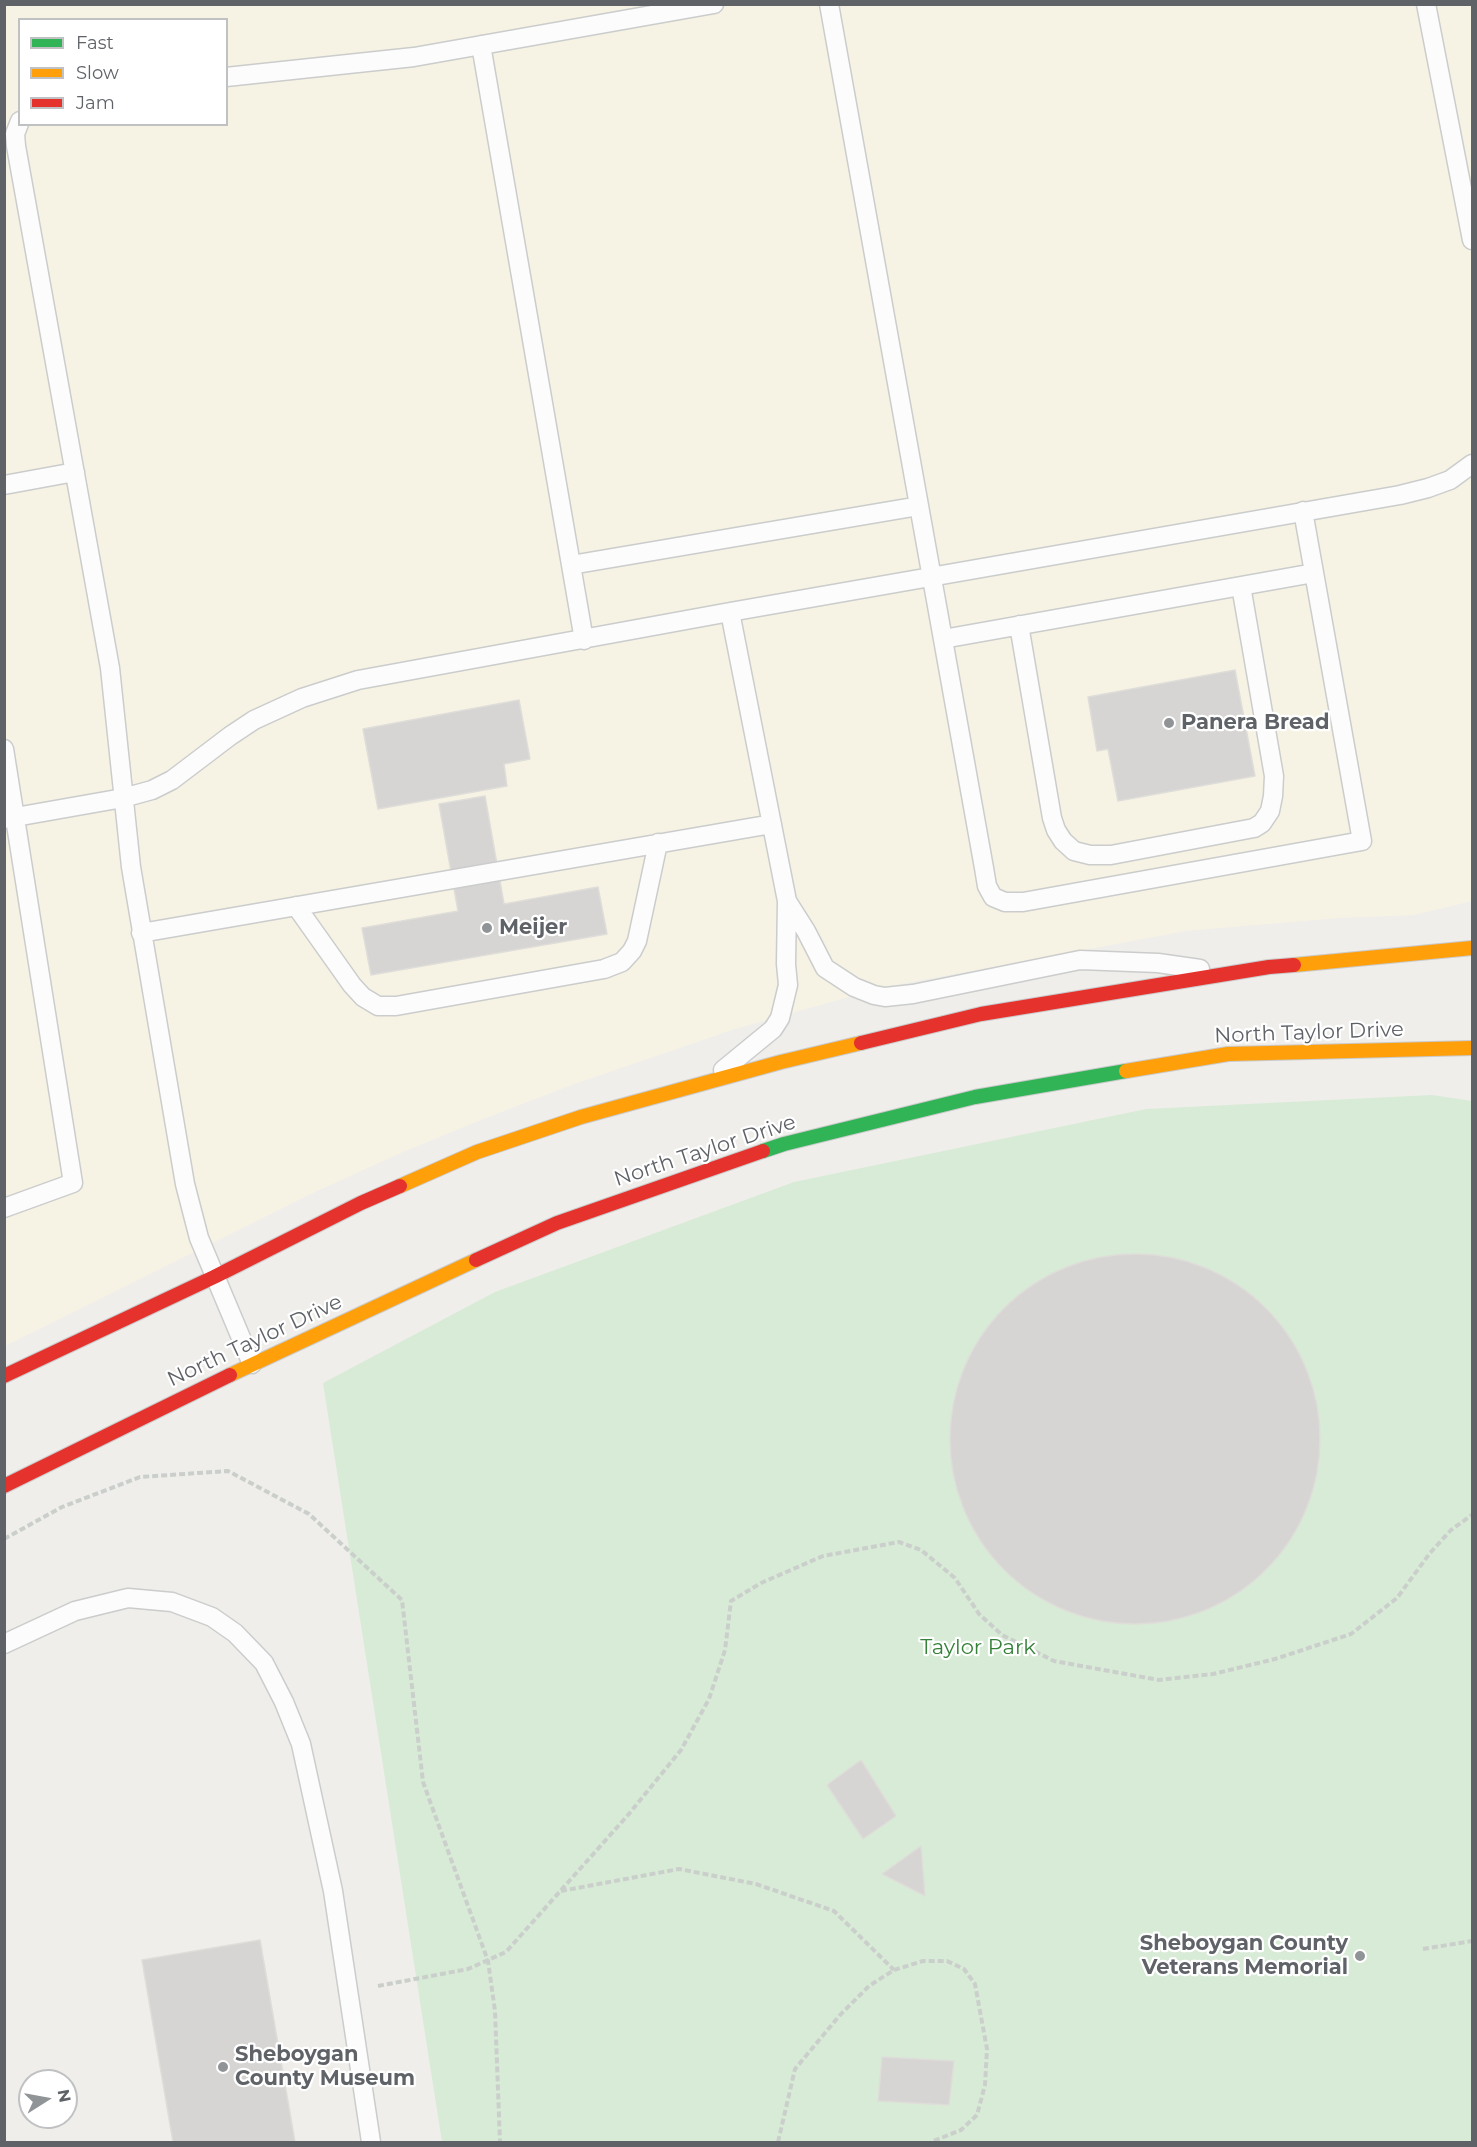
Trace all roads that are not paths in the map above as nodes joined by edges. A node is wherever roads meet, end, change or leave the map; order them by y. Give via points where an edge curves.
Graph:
1 (714, 4) edge
2 (829, 4) edge
3 (1426, 4) edge
4 (481, 45) junction
5 (228, 77) edge
6 (18, 126) edge
7 (1473, 240) edge
8 (1473, 464) edge
9 (75, 472) junction
10 (4, 485) edge
11 (919, 506) junction
12 (1303, 512) junction
13 (571, 565) junction
14 (1314, 573) junction
15 (932, 577) junction
16 (1241, 586) junction
17 (730, 612) junction
18 (1019, 626) junction
19 (943, 639) junction
20 (584, 640) junction
21 (4, 749) edge
22 (123, 798) junction
23 (10, 818) edge
24 (772, 824) junction
25 (658, 843) junction
26 (787, 901) junction
27 (296, 906) junction
28 (141, 933) junction
29 (1473, 948) edge
30 (1228, 974) junction
31 (1473, 1048) edge
32 (709, 1081) junction
33 (4, 1208) edge
34 (214, 1277) junction
35 (252, 1364) junction
36 (4, 1376) edge
37 (4, 1486) edge
38 (4, 1644) edge
39 (371, 2142) edge

1 - 4 lane
2 - 11 lane
3 - 7 lane
4 - 5 lane via 388,61
4 - 13 lane
6 - 9 lane via 16,146
8 - 12 lane via 1450,480 1422,490
9 - 10 lane
9 - 22 lane via 110,668
11 - 13 lane
11 - 15 lane
12 - 14 lane
12 - 15 lane
13 - 20 lane
14 - 16 lane
14 - 19 lane via 1362,841 1023,902 1000,901 987,886
15 - 17 lane
15 - 19 lane
16 - 18 lane
16 - 18 lane via 1274,776 1270,811 1254,828 1111,855 1074,851 1056,830
17 - 20 lane
17 - 24 lane
18 - 19 lane
20 - 22 lane via 376,676 319,692 241,729 164,784
21 - 23 lane
22 - 23 lane
22 - 28 lane
23 - 33 lane via 74,1183
24 - 25 lane
24 - 26 lane
25 - 27 lane
25 - 27 lane via 636,941 622,962 604,969 396,1006 378,1006 363,997
26 - 30 lane via 825,968 874,995 913,994 1080,960 1158,963
26 - 32 lane via 788,988 780,1018 768,1034
27 - 28 lane
28 - 34 lane via 185,1184 196,1230
29 - 30 main road
30 - 32 main road via 981,1014
31 - 35 main road, North Taylor Drive via 1228,1054 975,1097 784,1144 557,1223
32 - 34 main road via 581,1117 477,1152 361,1203
34 - 35 lane
34 - 36 main road
35 - 37 main road, North Taylor Drive
38 - 39 lane via 75,1611 128,1598 172,1602 212,1617 236,1632 264,1663 300,1744 333,1892

